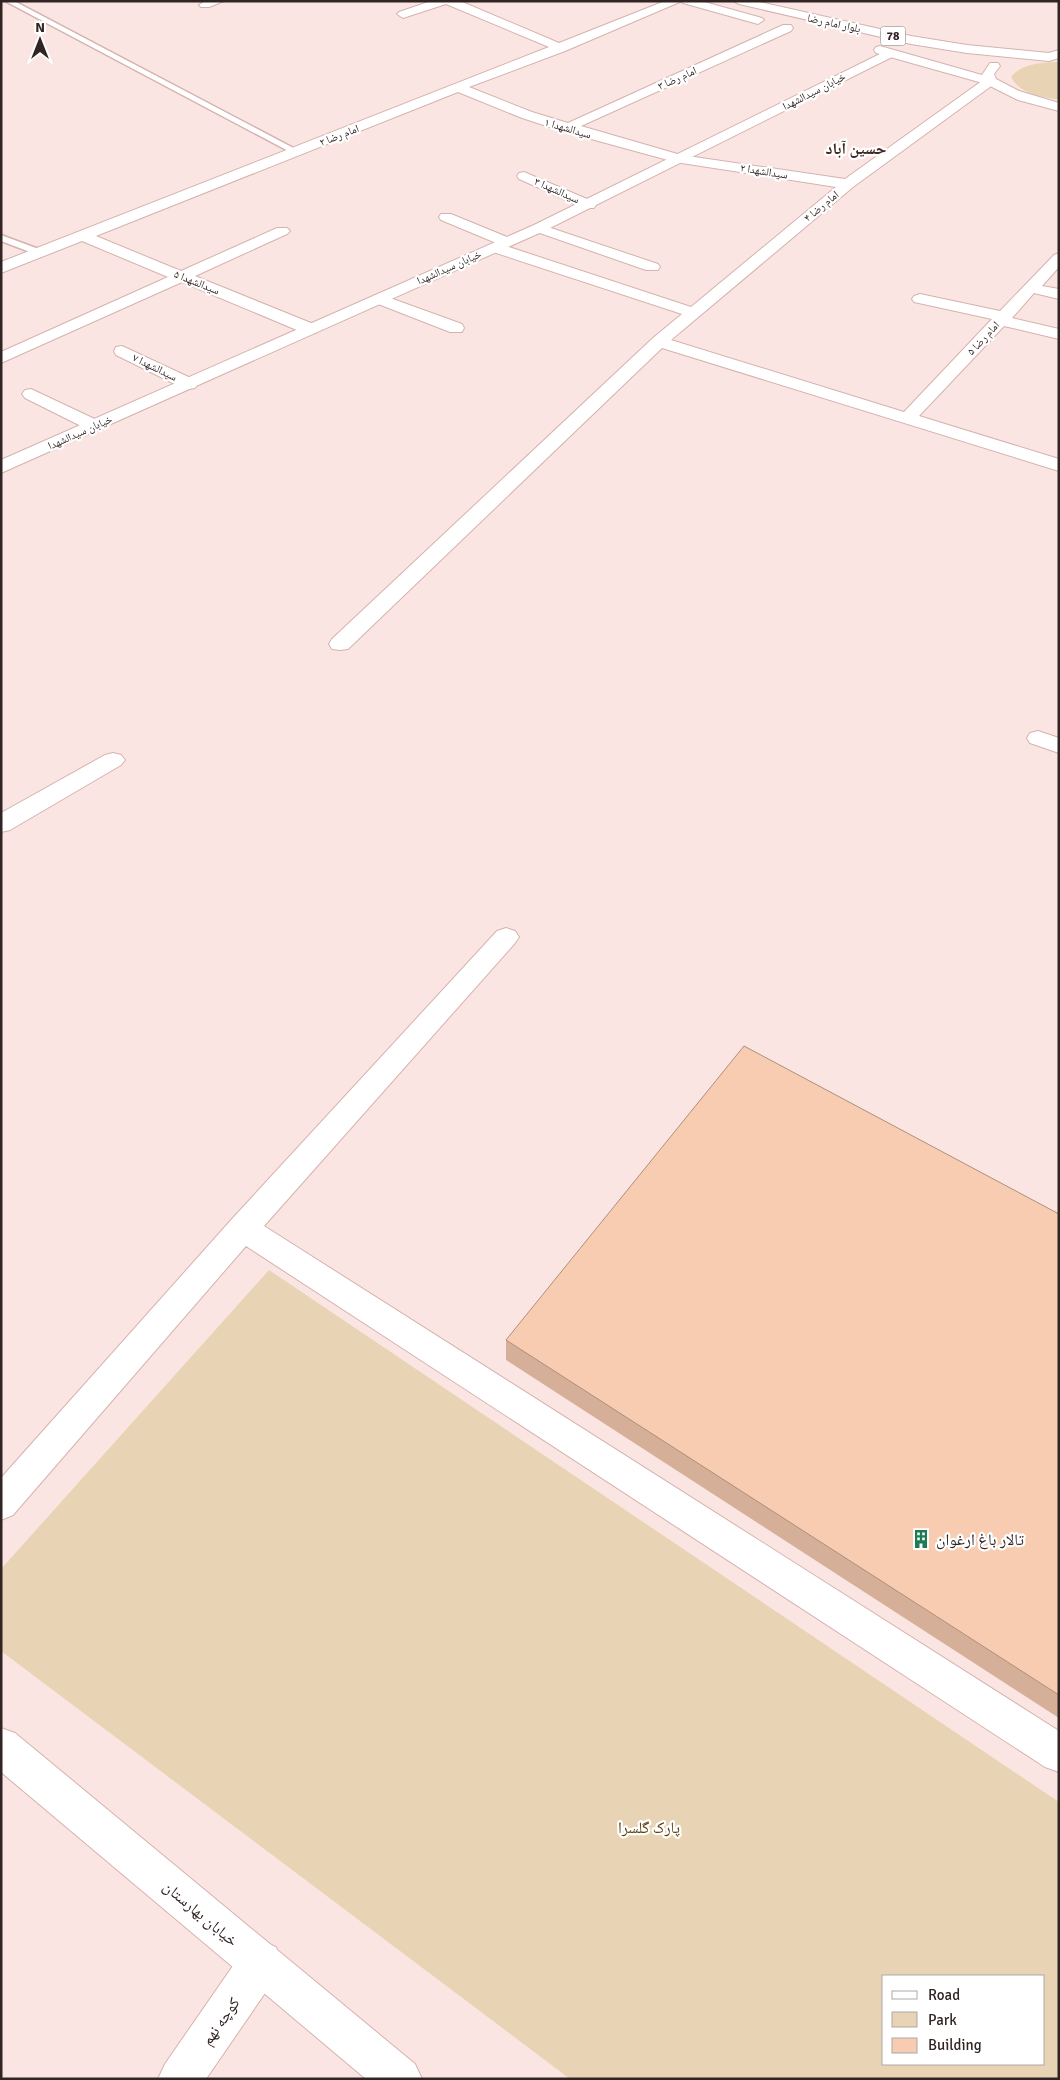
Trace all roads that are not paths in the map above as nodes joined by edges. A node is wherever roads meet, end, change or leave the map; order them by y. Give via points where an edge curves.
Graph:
1 (8, 1) edge
2 (218, 1) edge
3 (444, 1) edge
4 (450, 1) edge
5 (676, 1) edge
6 (687, 1) edge
7 (749, 2) edge
8 (205, 5) dead end
9 (403, 14) dead end
10 (792, 29) joint
11 (561, 48) junction
12 (872, 48) dead end
13 (890, 53) junction
14 (1056, 56) edge
15 (990, 82) junction
16 (460, 88) junction
17 (1059, 107) edge
18 (567, 128) junction
19 (297, 152) junction
20 (680, 159) junction
21 (524, 176) dead end
22 (848, 184) junction
23 (589, 205) junction
24 (446, 216) dead end
25 (539, 228) junction
26 (282, 231) dead end
27 (83, 236) junction
28 (1, 238) edge
29 (501, 245) junction
30 (41, 253) junction
31 (1059, 258) edge
32 (652, 267) dead end
33 (1, 268) edge
34 (183, 277) junction
35 (1031, 288) junction
36 (1059, 294) edge
37 (379, 298) junction
38 (920, 299) dead end
39 (694, 313) junction
40 (1002, 319) junction
41 (456, 328) dead end
42 (310, 329) junction
43 (1059, 334) edge
44 (659, 342) junction
45 (122, 351) dead end
46 (1, 358) edge
47 (189, 384) junction
48 (31, 394) dead end
49 (908, 418) junction
50 (95, 426) junction
51 (1059, 465) edge
52 (1, 467) edge
53 (340, 644) dead end
54 (113, 760) dead end
55 (1, 824) edge
56 (506, 936) dead end
57 (243, 1228) junction
58 (1, 1504) edge
59 (1, 1747) edge
60 (1059, 1753) edge
61 (261, 1962) junction
62 (180, 2079) edge
63 (400, 2079) edge

1 - 19 lane
2 - 8 street
3 - 9 street
4 - 11 street
5 - 11 street, امام رضا ۲
6 - 10 street, بلوار امام رضا
7 - 14 street, بلوار امام رضا / 78 via 911,40 967,49
10 - 18 street, امام رضا ۳
11 - 16 street, امام رضا ۲
12 - 13 street, بلوار امام رضا / 78
13 - 15 street, بلوار امام رضا / 78
13 - 20 street, خیابان سیدالشهدا
14 - 15 street, 78 via 1006,61 993,66 988,74
15 - 17 street, 78 via 1009,93
15 - 22 street, امام رضا ۴
16 - 18 street, سیدالشهدا ۱
16 - 19 street, امام رضا ۲
18 - 20 street, سیدالشهدا ۱
19 - 27 street, امام رضا ۲
20 - 22 street, سیدالشهدا ۲
20 - 23 street, خیابان سیدالشهدا
21 - 23 street, سیدالشهدا ۳
22 - 39 street, امام رضا ۴
23 - 25 street, خیابان سیدالشهدا
24 - 29 street
25 - 29 street, خیابان سیدالشهدا
25 - 32 street
26 - 34 street
27 - 30 street, امام رضا ۲
27 - 34 street, سیدالشهدا ۵
28 - 30 lane
29 - 37 street, خیابان سیدالشهدا
29 - 39 street
30 - 33 street, امام رضا ۲
31 - 35 street, امام رضا ۵
34 - 42 street, سیدالشهدا ۵
34 - 46 street
35 - 36 street
35 - 40 street, امام رضا ۵
37 - 41 street
37 - 42 street, خیابان سیدالشهدا
38 - 40 street
39 - 44 street, امام رضا ۴
40 - 43 street
40 - 49 street, امام رضا ۵
42 - 47 street, خیابان سیدالشهدا
44 - 49 street
44 - 53 street, امام رضا ۴
45 - 47 street, سیدالشهدا ۷
47 - 50 street, خیابان سیدالشهدا
48 - 50 street
49 - 51 street
50 - 52 street, خیابان سیدالشهدا
54 - 55 street
56 - 57 street
57 - 58 street
57 - 60 street
59 - 61 street, خیابان بهارستان
61 - 62 street, کوچه نهم
61 - 63 street, خیابان بهارستان

